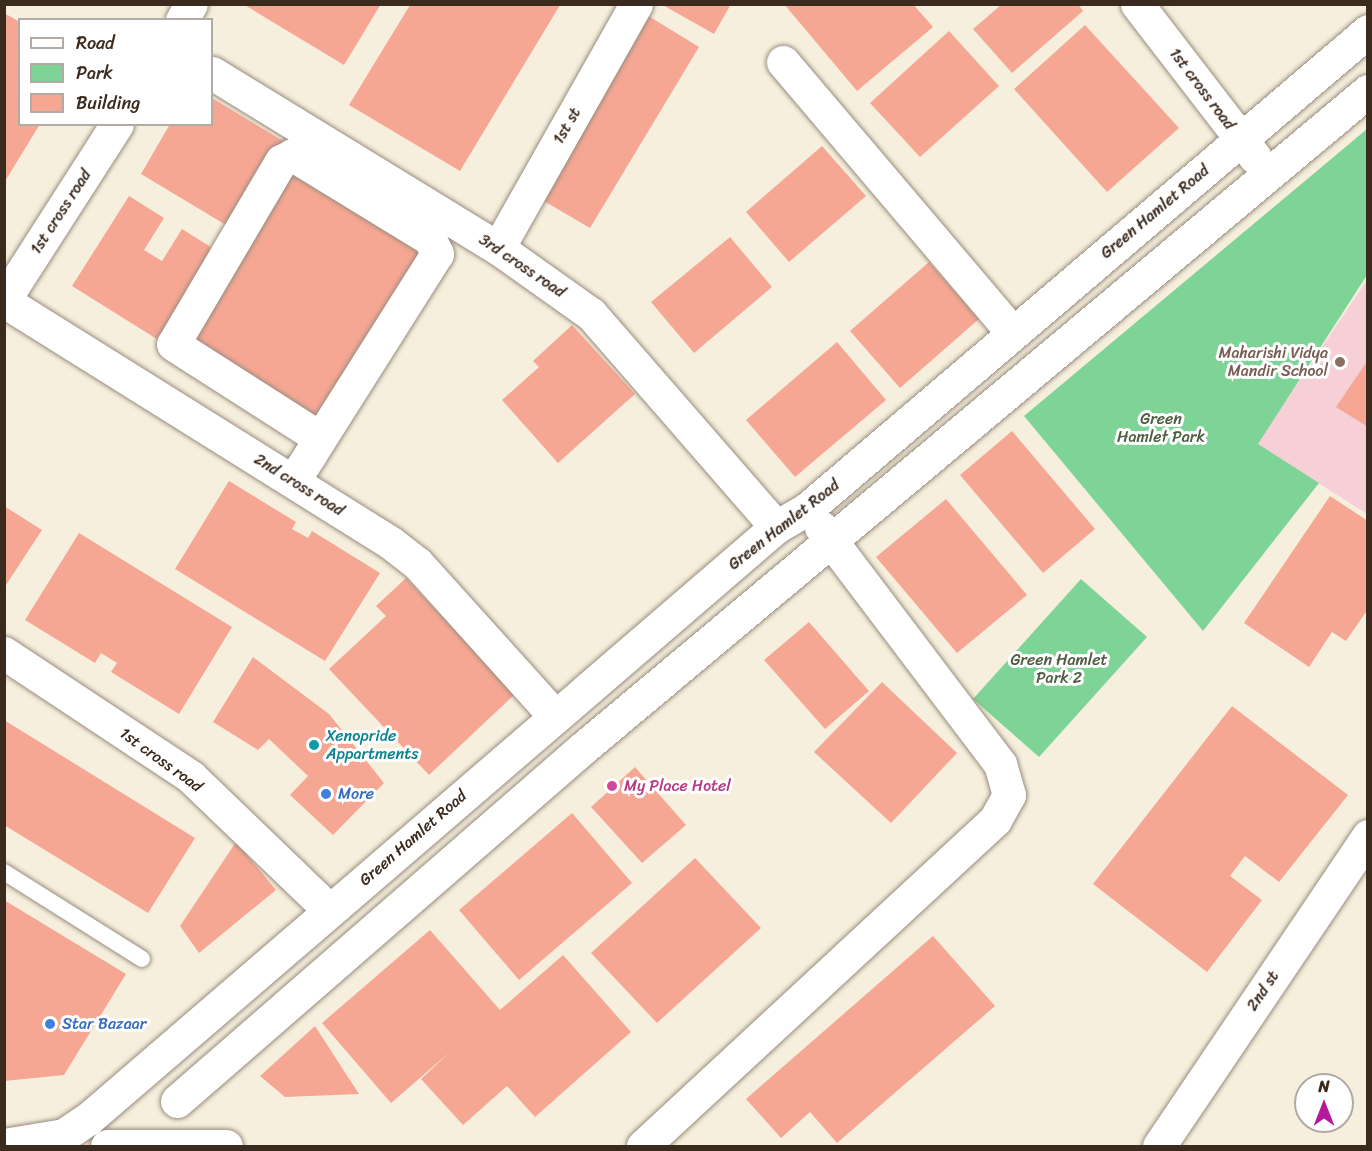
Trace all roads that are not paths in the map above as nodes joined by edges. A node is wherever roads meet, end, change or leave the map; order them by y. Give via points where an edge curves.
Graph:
1 (636, 4) edge
2 (1137, 4) edge
3 (191, 5) edge
4 (183, 18) edge
5 (1368, 31) edge
6 (783, 62) dead end
7 (213, 74) edge
8 (1368, 91) edge
9 (116, 126) edge
10 (1240, 140) junction
11 (1269, 172) junction
12 (498, 248) junction
13 (4, 301) edge
14 (1013, 333) junction
15 (320, 438) junction
16 (293, 481) junction
17 (807, 509) junction
18 (776, 527) junction
19 (833, 544) junction
20 (4, 653) edge
21 (555, 716) junction
22 (1368, 836) edge
23 (4, 872) edge
24 (329, 910) junction
25 (142, 959) dead end
26 (147, 1068) junction
27 (177, 1108) junction
28 (91, 1133) edge
29 (151, 1143) junction
30 (4, 1144) edge
31 (107, 1146) edge
32 (226, 1146) edge
33 (643, 1146) edge
34 (1159, 1146) edge

1 - 12 street, 1st st
2 - 10 street, 1st cross road
3 - 4 street
5 - 10 street, Green Hamlet Road
6 - 14 street
7 - 12 street, 3rd cross road
8 - 11 street
9 - 13 street, 1st cross road
10 - 11 street, 1st cross road
10 - 14 street, Green Hamlet Road
11 - 19 street
12 - 18 street, 3rd cross road via 591,314
13 - 16 street, 2nd cross road
14 - 17 street, Green Hamlet Road
15 - 15 street via 437,254 430,239 293,155 281,161 173,344
15 - 16 street
16 - 21 street, 2nd cross road via 417,563
17 - 18 street, Green Hamlet Road
17 - 19 street
18 - 21 street, Green Hamlet Road
19 - 27 street via 583,748
19 - 33 street via 1000,764 1009,795 995,820
20 - 24 street, 1st cross road via 191,777
21 - 24 street, Green Hamlet Road
22 - 34 street, 2nd st
23 - 25 lane
24 - 26 street, Green Hamlet Road
26 - 27 street via 171,1085
26 - 28 street, Green Hamlet Road
27 - 29 street
28 - 30 street
29 - 31 street
29 - 32 street

